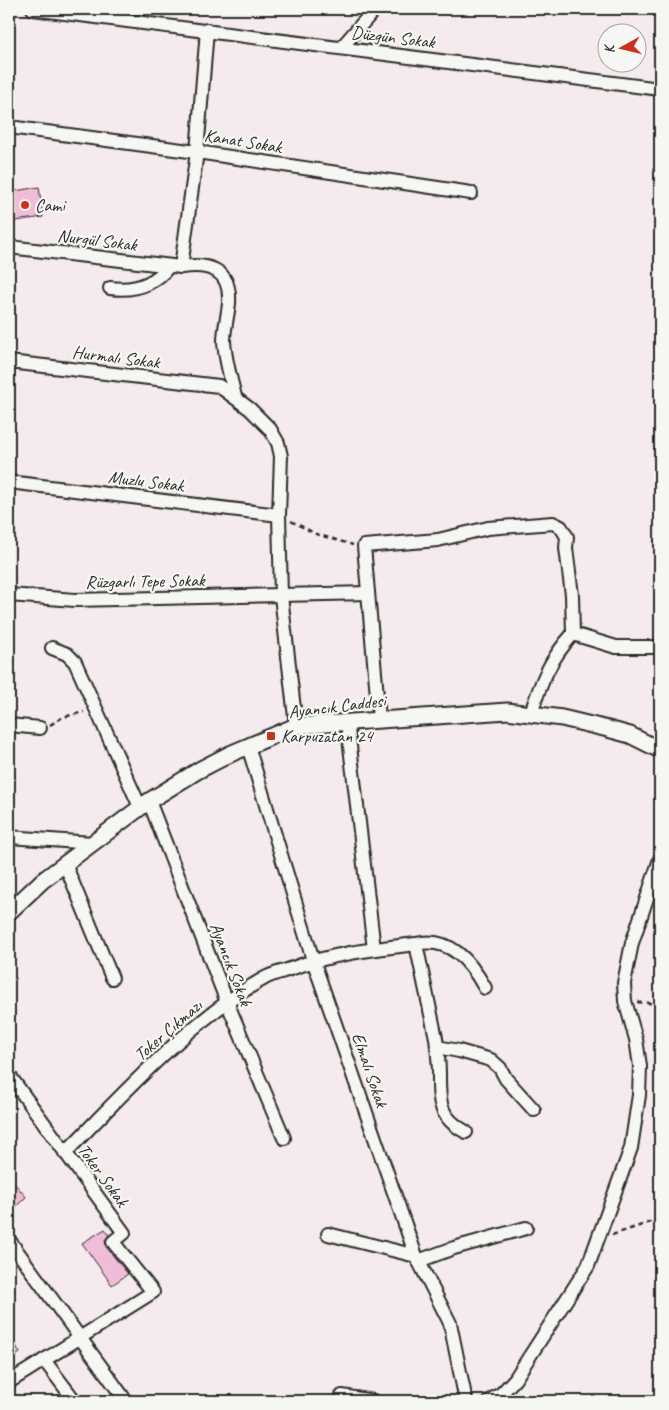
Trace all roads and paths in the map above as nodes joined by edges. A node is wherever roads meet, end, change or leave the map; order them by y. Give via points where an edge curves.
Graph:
1 (33, 9) edge
2 (375, 9) edge
3 (207, 30) junction
4 (341, 48) junction
5 (660, 89) edge
6 (9, 127) edge
7 (197, 152) junction
8 (471, 193) dead end
9 (9, 247) edge
10 (175, 267) junction
11 (110, 288) dead end
12 (9, 362) edge
13 (235, 397) junction
14 (9, 482) edge
15 (279, 515) junction
16 (364, 546) junction
17 (368, 593) junction
18 (9, 595) edge
19 (281, 596) junction
20 (573, 634) junction
21 (660, 647) edge
22 (52, 648) dead end
23 (98, 713) junction
24 (531, 713) junction
25 (379, 719) junction
26 (347, 721) junction
27 (9, 725) edge
28 (296, 726) junction
29 (40, 728) joint
30 (248, 746) junction
31 (660, 750) edge
32 (144, 804) junction
33 (9, 837) edge
34 (92, 843) junction
35 (660, 859) edge
36 (65, 864) junction
37 (9, 912) edge
38 (416, 944) junction
39 (374, 949) junction
40 (313, 960) junction
41 (112, 978) dead end
42 (485, 988) dead end
43 (625, 1001) junction
44 (228, 1002) junction
45 (660, 1004) edge
46 (437, 1047) junction
47 (9, 1075) edge
48 (534, 1110) dead end
49 (466, 1132) dead end
50 (284, 1138) dead end
51 (65, 1152) junction
52 (660, 1219) edge
53 (526, 1228) dead end
54 (328, 1234) dead end
55 (9, 1240) edge
56 (597, 1241) junction
57 (417, 1259) junction
58 (80, 1337) junction
59 (44, 1360) junction
60 (9, 1382) edge
61 (342, 1396) dead end
62 (75, 1401) edge
63 (126, 1401) edge
64 (373, 1401) edge
65 (466, 1401) edge
66 (489, 1401) edge

1 - 3 street, Düzgün Sokak
2 - 4 street
3 - 4 street, Düzgün Sokak
3 - 7 street
4 - 5 street, Düzgün Sokak
6 - 7 street, Kanat Sokak
7 - 8 street, Kanat Sokak
7 - 10 street
9 - 10 street, Nurgül Sokak
10 - 11 street via 147,284 131,289
10 - 13 street, Nurgül Sokak via 211,268 224,277 229,296 224,340
12 - 13 street, Hurmalı Sokak via 219,386
13 - 15 street via 270,429 278,443 281,456
14 - 15 street, Muzlu Sokak
15 - 16 path via 316,534
15 - 19 street
16 - 17 street
16 - 20 street via 438,540 488,528 548,522 557,525 567,537
17 - 19 street, Rüzgarlı Tepe Sokak
17 - 25 street
18 - 19 street, Rüzgarlı Tepe Sokak via 75,600
19 - 28 street
20 - 21 street via 616,646
20 - 24 street via 548,667
22 - 23 street, Ayancık Sokak via 67,654 75,662
23 - 29 path via 71,714
23 - 32 street, Ayancık Sokak
24 - 25 street, Ayancık Caddesi via 507,710
24 - 31 street, Ayancık Caddesi via 619,732
25 - 26 street, Ayancık Caddesi
26 - 28 street, Ayancık Caddesi
26 - 39 street
27 - 29 street
28 - 30 street, Ayancık Caddesi
30 - 32 street, Ayancık Caddesi via 199,770
30 - 40 street, Elmalı Sokak
32 - 34 street, Ayancık Caddesi
32 - 44 street, Ayancık Sokak
33 - 34 street
34 - 36 street, Ayancık Caddesi
35 - 43 street via 632,943 625,974
36 - 37 street, Ayancık Caddesi
36 - 41 street
38 - 39 street, Toker Çıkmazı
38 - 42 street, Toker Çıkmazı via 441,943 453,949 474,969
38 - 46 street
39 - 40 street, Toker Çıkmazı
40 - 44 street, Toker Çıkmazı via 266,977
40 - 57 street, Elmalı Sokak
43 - 45 path
43 - 56 street via 638,1051 638,1104 631,1148
44 - 50 street, Ayancık Sokak
44 - 51 street, Toker Çıkmazı via 164,1054
46 - 48 street via 491,1060
46 - 49 street via 439,1101 451,1122
47 - 51 street, Toker Sokak
51 - 58 street, Toker Sokak via 124,1234 113,1242 153,1292
52 - 56 path
53 - 57 street
54 - 57 street
55 - 58 street
56 - 66 street via 588,1266 515,1379
57 - 65 street, Elmalı Sokak via 450,1323
58 - 59 street
58 - 63 street
59 - 60 street
59 - 62 street
61 - 64 street

